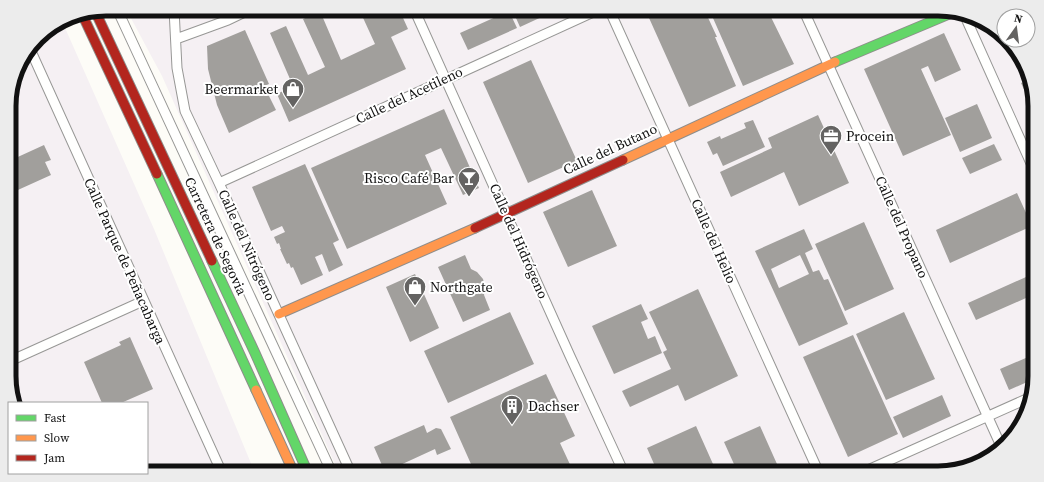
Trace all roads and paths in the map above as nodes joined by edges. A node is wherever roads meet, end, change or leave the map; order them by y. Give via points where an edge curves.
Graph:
1 (120, 16) edge
2 (174, 16) edge
3 (236, 16) edge
4 (417, 16) edge
5 (584, 16) edge
6 (612, 16) edge
7 (805, 16) edge
8 (943, 16) edge
9 (98, 17) edge
10 (84, 19) edge
11 (967, 21) edge
12 (176, 39) junction
13 (32, 54) edge
14 (828, 65) junction
15 (445, 79) junction
16 (668, 138) junction
17 (1028, 157) edge
18 (219, 183) junction
19 (506, 212) junction
20 (143, 301) junction
21 (278, 314) junction
22 (16, 358) edge
23 (1025, 400) edge
24 (988, 416) junction
25 (999, 442) edge
26 (219, 466) edge
27 (291, 466) edge
28 (305, 466) edge
29 (329, 466) edge
30 (348, 466) edge
31 (621, 466) edge
32 (816, 466) edge
33 (876, 466) edge

1 - 29 street
2 - 12 street, Calle del Nitrógeno
3 - 12 street
4 - 15 street, Calle del Hidrógeno
5 - 15 street, Calle del Acetileno
6 - 16 street, Calle del Helio
7 - 14 street, Calle del Propano
8 - 14 main road, Calle del Butano
9 - 28 main road, Carretera de Segovia
10 - 27 main road, Carretera de Segovia
11 - 17 street
12 - 18 street, Calle del Nitrógeno via 177,68 185,111
13 - 20 street, Calle Parque de Peñacabarga
14 - 16 main road, Calle del Butano
14 - 24 street, Calle del Propano
15 - 18 street, Calle del Acetileno
15 - 19 street, Calle del Hidrógeno
16 - 19 main road, Calle del Butano
16 - 32 street, Calle del Helio
18 - 21 street, Calle del Nitrógeno
19 - 21 main road, Calle del Butano
19 - 31 street, Calle del Hidrógeno
20 - 22 street
20 - 26 street, Calle Parque de Peñacabarga
21 - 30 street, Calle del Nitrógeno
23 - 24 street
24 - 25 street, Calle del Propano
24 - 33 street

